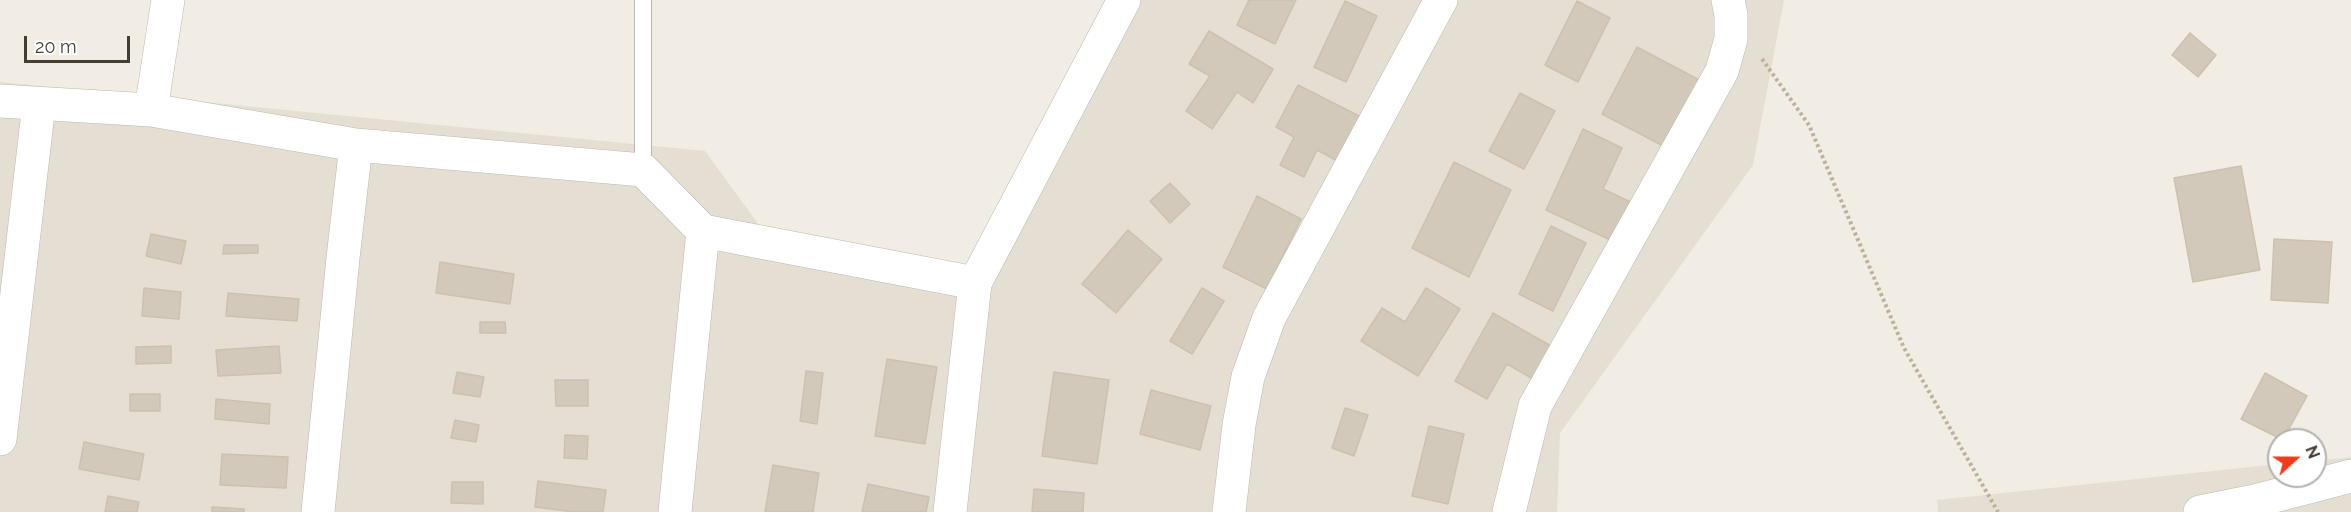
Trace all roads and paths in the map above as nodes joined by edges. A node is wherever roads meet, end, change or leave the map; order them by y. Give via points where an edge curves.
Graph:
1 (168, 0) edge
2 (643, 0) edge
3 (1124, 0) edge
4 (1441, 0) edge
5 (1730, 8) edge
6 (0, 101) edge
7 (39, 104) junction
8 (151, 110) junction
9 (356, 145) junction
10 (643, 170) junction
11 (703, 231) junction
12 (975, 284) junction
13 (0, 439) edge
14 (2351, 476) edge
15 (2256, 506) edge
16 (318, 512) edge
17 (675, 512) edge
18 (950, 512) edge
19 (1228, 512) edge
20 (1509, 512) edge
21 (1998, 512) edge
22 (2200, 512) edge

1 - 8 street
2 - 10 lane
3 - 12 street
4 - 19 street via 1269,318 1248,377
5 - 20 street via 1731,39 1722,71 1535,406
5 - 21 path via 1809,125 1904,348
6 - 7 street
7 - 8 street
7 - 13 street
8 - 9 street
9 - 10 street
9 - 16 street
10 - 11 street
11 - 12 street
11 - 17 street
12 - 18 street
14 - 15 street
15 - 22 street

